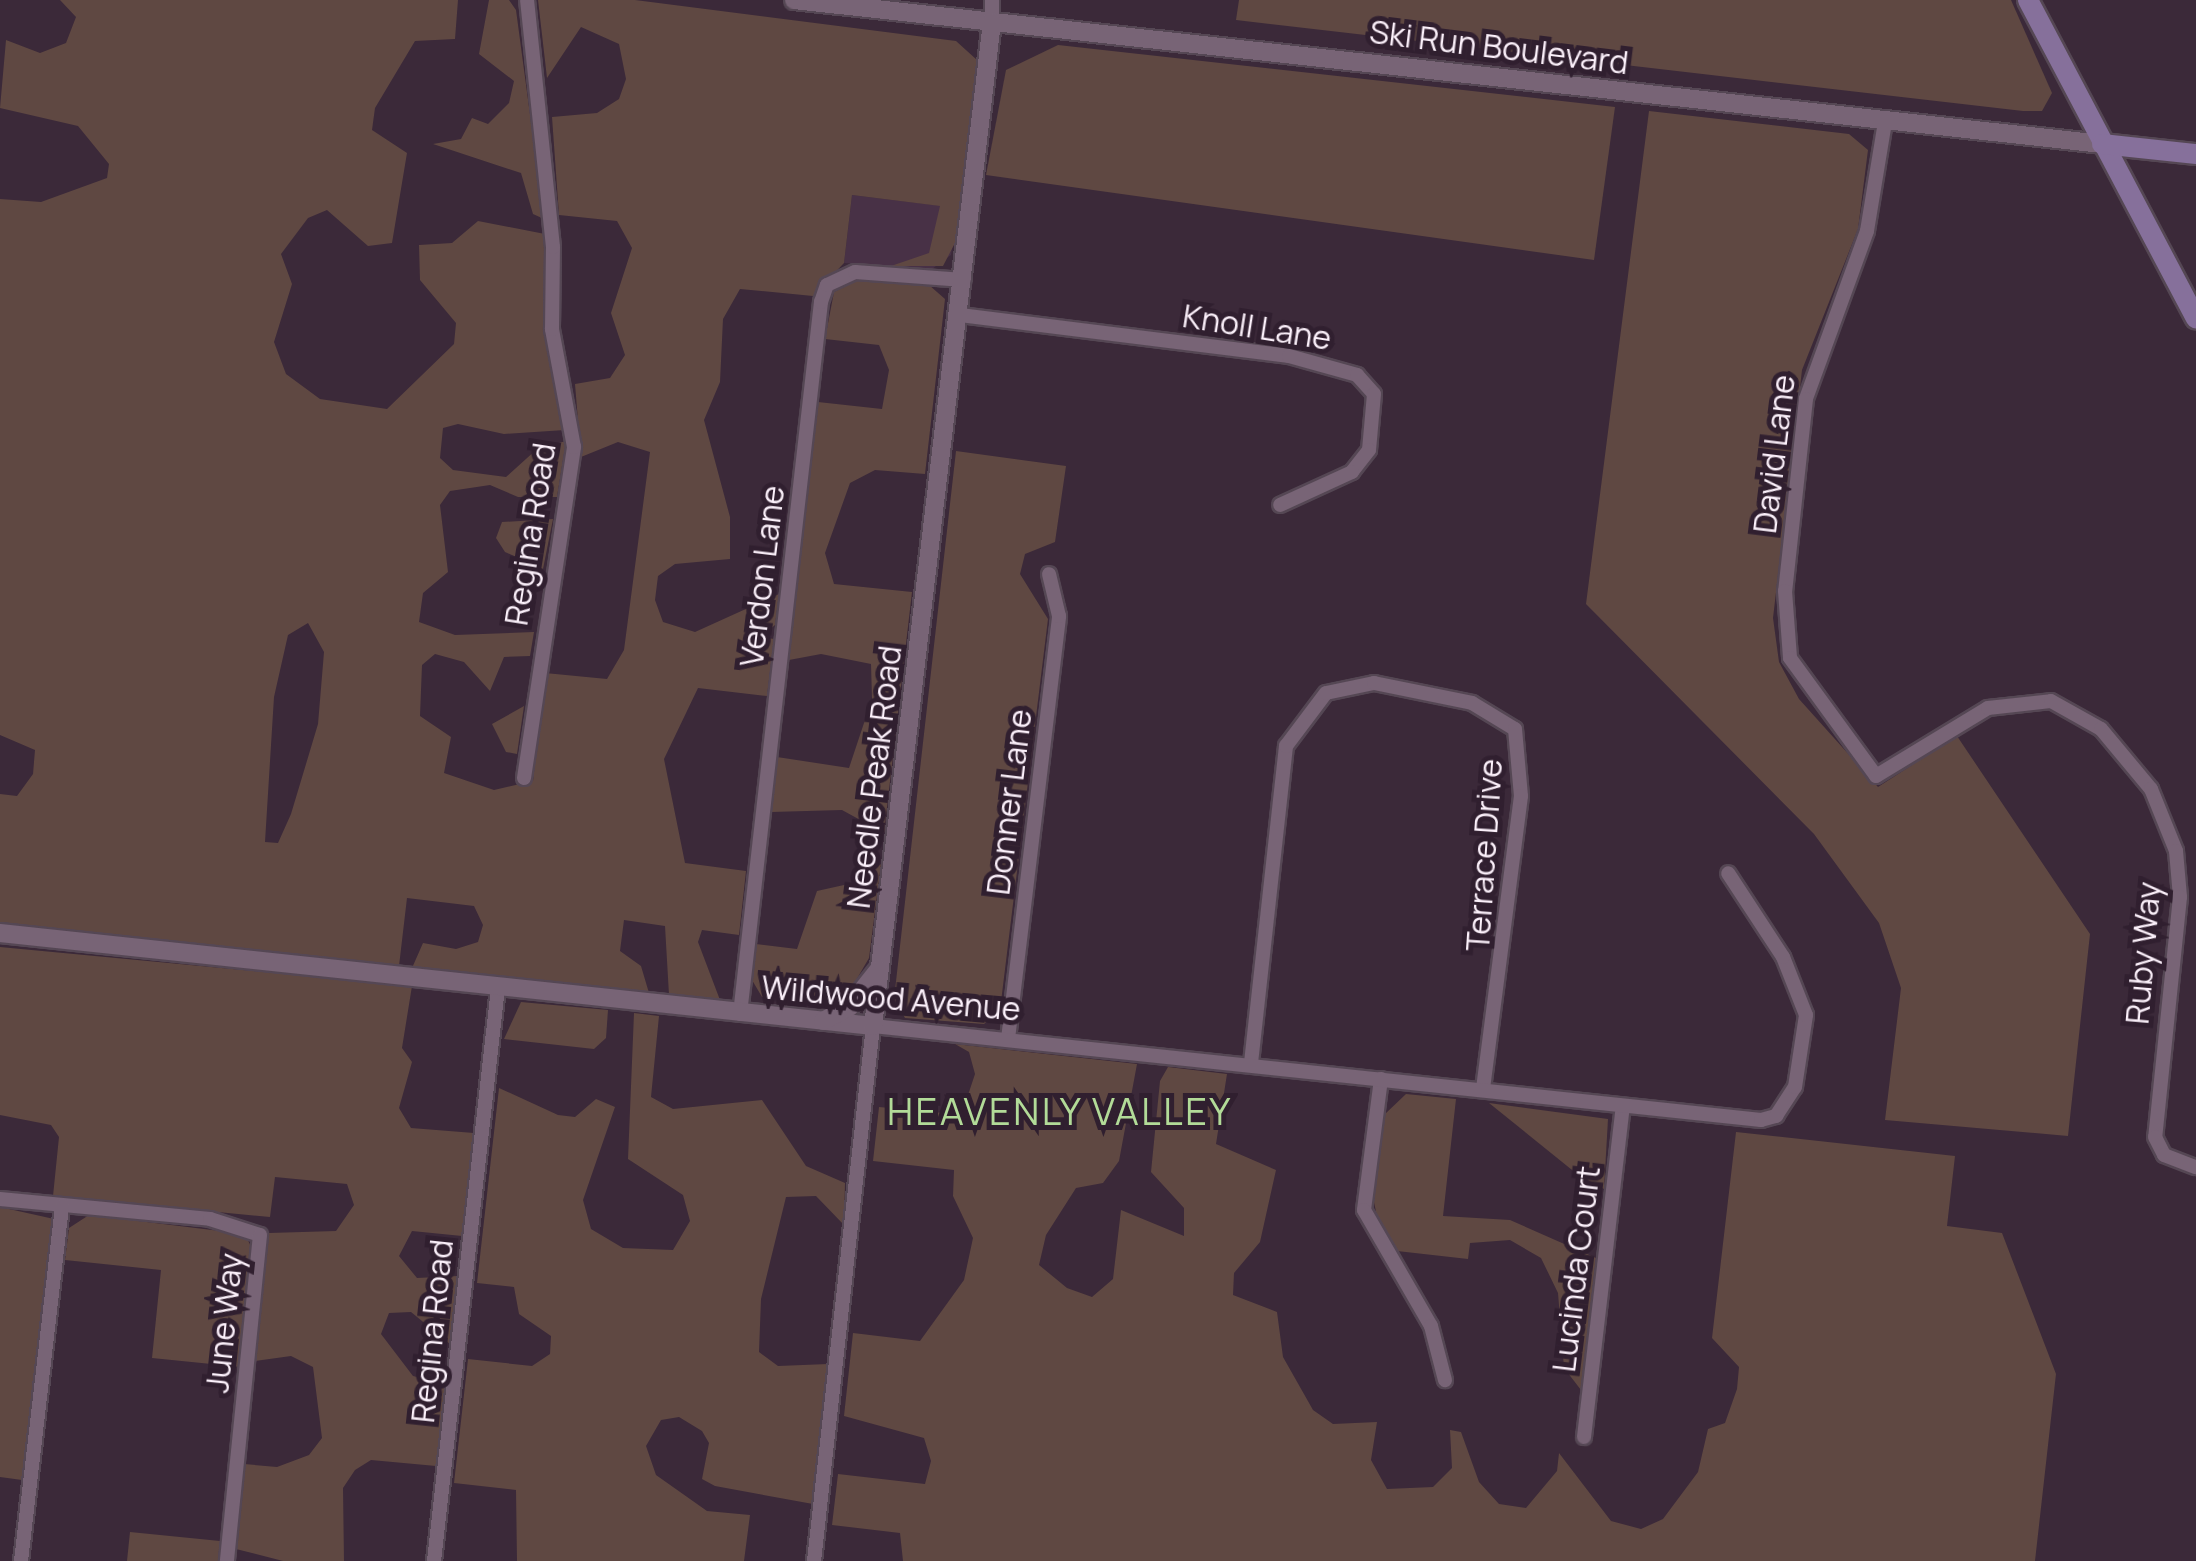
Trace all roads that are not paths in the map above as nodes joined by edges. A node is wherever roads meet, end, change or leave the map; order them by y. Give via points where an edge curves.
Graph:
1 (527, 0) edge
2 (794, 0) edge
3 (992, 0) edge
4 (2028, 0) edge
5 (992, 22) junction
6 (1885, 122) junction
7 (2102, 144) junction
8 (2196, 154) edge
9 (964, 280) junction
10 (960, 315) junction
11 (2196, 318) edge
12 (1280, 504) dead end
13 (1049, 574) dead end
14 (1876, 776) joint
15 (524, 778) dead end
16 (1728, 873) dead end
17 (0, 933) edge
18 (881, 964) junction
19 (498, 988) junction
20 (740, 1014) junction
21 (823, 1021) junction
22 (873, 1026) junction
23 (1008, 1039) junction
24 (1251, 1063) junction
25 (1381, 1080) junction
26 (1483, 1090) junction
27 (1622, 1107) junction
28 (2196, 1168) edge
29 (0, 1199) edge
30 (62, 1204) junction
31 (1445, 1380) dead end
32 (1584, 1437) dead end
33 (21, 1561) edge
34 (226, 1561) edge
35 (434, 1561) edge
36 (814, 1561) edge

1 - 15 street, Regina Road via 552,232 552,328 574,447
2 - 5 street, Ski Run Boulevard
3 - 5 street, Needle Peak Road
4 - 7 main road
5 - 6 street, Ski Run Boulevard
5 - 9 street, Needle Peak Road
6 - 7 street, Ski Run Boulevard
6 - 14 street, David Lane via 1867,230 1815,355 1784,592 1790,658 1804,686
7 - 8 main road, Ski Run Boulevard
7 - 11 main road
9 - 10 street, Needle Peak Road
9 - 20 street, Verdon Lane via 855,272 827,286 821,302
10 - 12 street, Knoll Lane via 1289,356 1357,375 1374,394 1369,450 1352,472
10 - 18 street, Needle Peak Road
13 - 23 street, Donner Lane via 1060,616
14 - 28 street, Ruby Way via 1988,708 2052,701 2101,729 2151,790 2176,851 2180,897 2156,1111 2164,1155
16 - 27 street, Wildwood Avenue via 1784,957 1806,1016 1795,1087 1776,1116
17 - 19 street, Wildwood Avenue
18 - 21 street via 850,1007
18 - 22 street, Needle Peak Road
19 - 20 street, Wildwood Avenue
19 - 35 street, Regina Road
20 - 21 street, Wildwood Avenue
21 - 22 street, Wildwood Avenue
22 - 23 street, Wildwood Avenue
22 - 36 street, Needle Peak Road
23 - 24 street, Wildwood Avenue
24 - 25 street, Wildwood Avenue
24 - 26 street, Terrace Drive via 1286,746 1326,693 1374,684 1472,702 1515,729 1521,796
25 - 26 street, Wildwood Avenue
25 - 31 street via 1364,1210 1431,1326
26 - 27 street, Wildwood Avenue
27 - 32 street, Lucinda Court
29 - 30 street, June Way
30 - 33 street
30 - 34 street, June Way via 210,1219 260,1235

